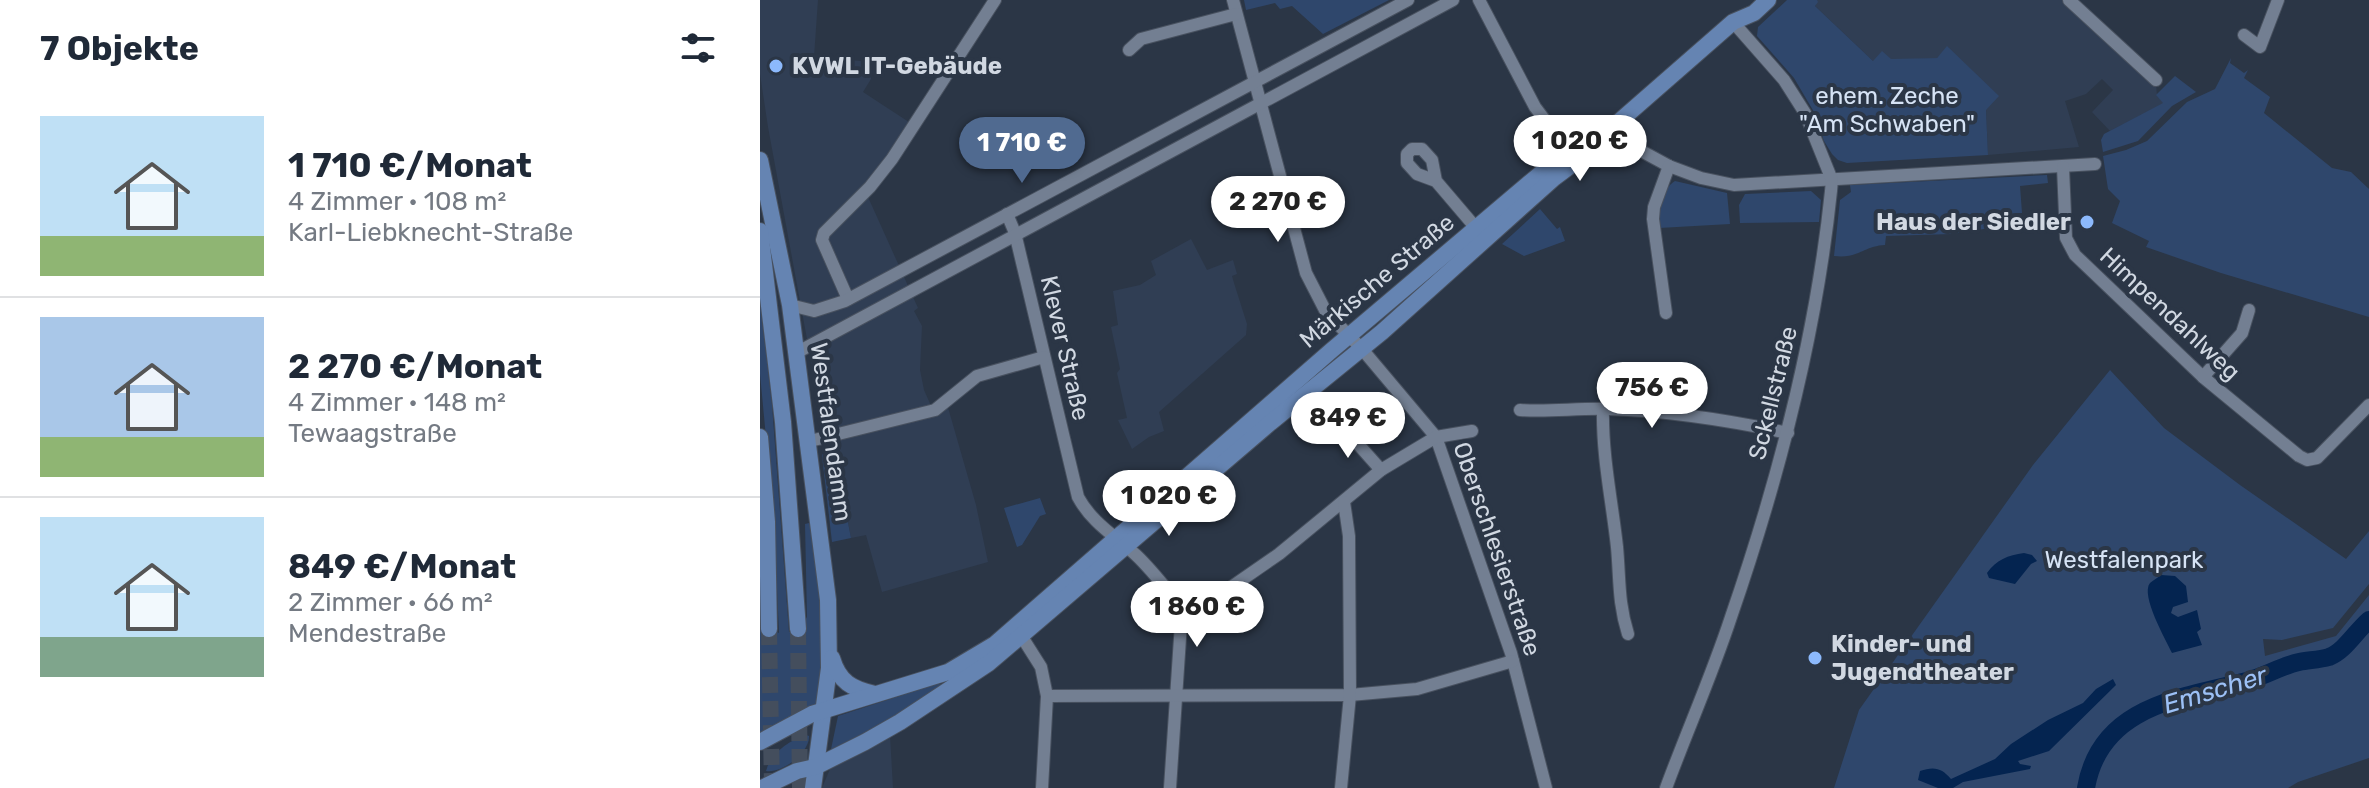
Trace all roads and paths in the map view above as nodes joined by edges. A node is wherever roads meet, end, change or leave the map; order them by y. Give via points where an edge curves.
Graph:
1 (995, 0) edge
2 (1233, 0) edge
3 (1408, 0) edge
4 (1453, 0) edge
5 (1479, 0) edge
6 (1748, 0) edge
7 (1768, 0) edge
8 (2069, 0) edge
9 (2278, 0) edge
10 (1236, 14) junction
11 (1733, 22) junction
12 (2244, 35) dead end
13 (1129, 50) dead end
14 (2156, 80) dead end
15 (1254, 81) junction
16 (1259, 103) junction
17 (1614, 126) junction
18 (1569, 152) junction
19 (760, 160) edge
20 (2095, 164) dead end
21 (1669, 166) junction
22 (2063, 167) junction
23 (1832, 180) junction
24 (1436, 181) dead end
25 (1007, 214) junction
26 (1476, 228) junction
27 (760, 231) edge
28 (1015, 233) junction
29 (847, 300) junction
30 (790, 305) junction
31 (2249, 310) dead end
32 (1666, 313) dead end
33 (855, 320) junction
34 (1348, 336) junction
35 (1362, 349) junction
36 (796, 353) junction
37 (1044, 357) junction
38 (2203, 377) junction
39 (1310, 390) junction
40 (2369, 405) edge
41 (1603, 409) junction
42 (1520, 410) dead end
43 (1472, 431) dead end
44 (1788, 433) junction
45 (760, 437) edge
46 (1436, 437) junction
47 (806, 442) junction
48 (1381, 470) junction
49 (1344, 502) junction
50 (1121, 544) junction
51 (1182, 608) junction
52 (769, 629) tunnel mouth
53 (798, 629) tunnel mouth
54 (1628, 634) dead end
55 (1022, 637) junction
56 (830, 650) junction
57 (1513, 661) junction
58 (877, 694) junction
59 (1350, 695) junction
60 (1047, 696) junction
61 (1175, 696) junction
62 (824, 712) junction
63 (760, 742) edge
64 (815, 767) junction
65 (762, 788) edge
66 (813, 788) edge
67 (1042, 788) edge
68 (1170, 788) edge
69 (1341, 788) edge
70 (1546, 788) edge
71 (1666, 788) edge

1 - 29 street via 870,187 824,233 822,240
2 - 10 street, Oberschlesierstraße
3 - 15 street
4 - 16 street
5 - 18 street via 1535,107
6 - 11 main road, Märkische Straße
7 - 11 main road, Märkische Straße
8 - 14 street
9 - 12 street via 2260,47
10 - 13 street via 1141,39
10 - 15 street, Oberschlesierstraße
11 - 17 main road, Märkische Straße
11 - 23 street, Sckellstraße via 1784,80 1805,113
15 - 16 street, Oberschlesierstraße
15 - 25 street
16 - 28 street
16 - 34 street, Oberschlesierstraße via 1306,273 1326,312
17 - 18 main road, Märkische Straße via 1593,133
17 - 21 street via 1621,140
17 - 35 main road, Märkische Straße via 1601,143 1554,178
18 - 26 main road, Märkische Straße
19 - 30 main road, Westfalendamm
20 - 22 street
21 - 23 street via 1734,185
21 - 32 street via 1653,219
22 - 23 street
22 - 38 street, Himpendahlweg via 2071,251
23 - 44 street, Sckellstraße via 1816,308
24 - 26 street, Märkische Straße
25 - 28 street, Klever Straße
25 - 29 street
26 - 34 main road, Märkische Straße
27 - 53 main road, Westfalendamm via 783,422
28 - 33 street
28 - 37 street, Klever Straße
29 - 30 street via 814,311
29 - 33 street
30 - 36 main road, Westfalendamm
31 - 38 street via 2242,333
33 - 36 street
34 - 35 street, Oberschlesierstraße
34 - 50 main road, Märkische Straße
35 - 39 main road, Märkische Straße
35 - 46 street, Oberschlesierstraße
36 - 47 main road, Westfalendamm
37 - 47 street via 977,376 935,410
37 - 50 street, Klever Straße via 1078,497
38 - 40 street, Himpendahlweg via 2307,460 2319,457
39 - 48 street, Märkische Straße
39 - 50 main road, Märkische Straße
41 - 42 street
41 - 44 street via 1722,418
41 - 54 street via 1620,606
43 - 46 street
44 - 71 street, Sckellstraße via 1731,618
45 - 52 main road
46 - 48 street
46 - 57 street, Oberschlesierstraße
47 - 56 main road, Westfalendamm
48 - 49 street
49 - 51 street via 1214,599
49 - 59 street
50 - 51 street, Klever Straße
50 - 55 main road, Märkische Straße
50 - 58 main road, Märkische Straße via 983,652 948,672
51 - 61 street
55 - 60 street via 1041,667
55 - 64 main road, Märkische Straße via 900,722
56 - 58 main road via 841,679 854,689
56 - 62 main road, Westfalendamm
57 - 59 street via 1417,689
57 - 70 street, Oberschlesierstraße
58 - 62 main road, Märkische Straße
59 - 61 street
59 - 69 street
60 - 61 street
60 - 67 street
61 - 68 street
62 - 63 main road, Märkische Straße
62 - 64 main road, Westfalendamm
64 - 65 main road, Märkische Straße
64 - 66 main road, Westfalendamm

